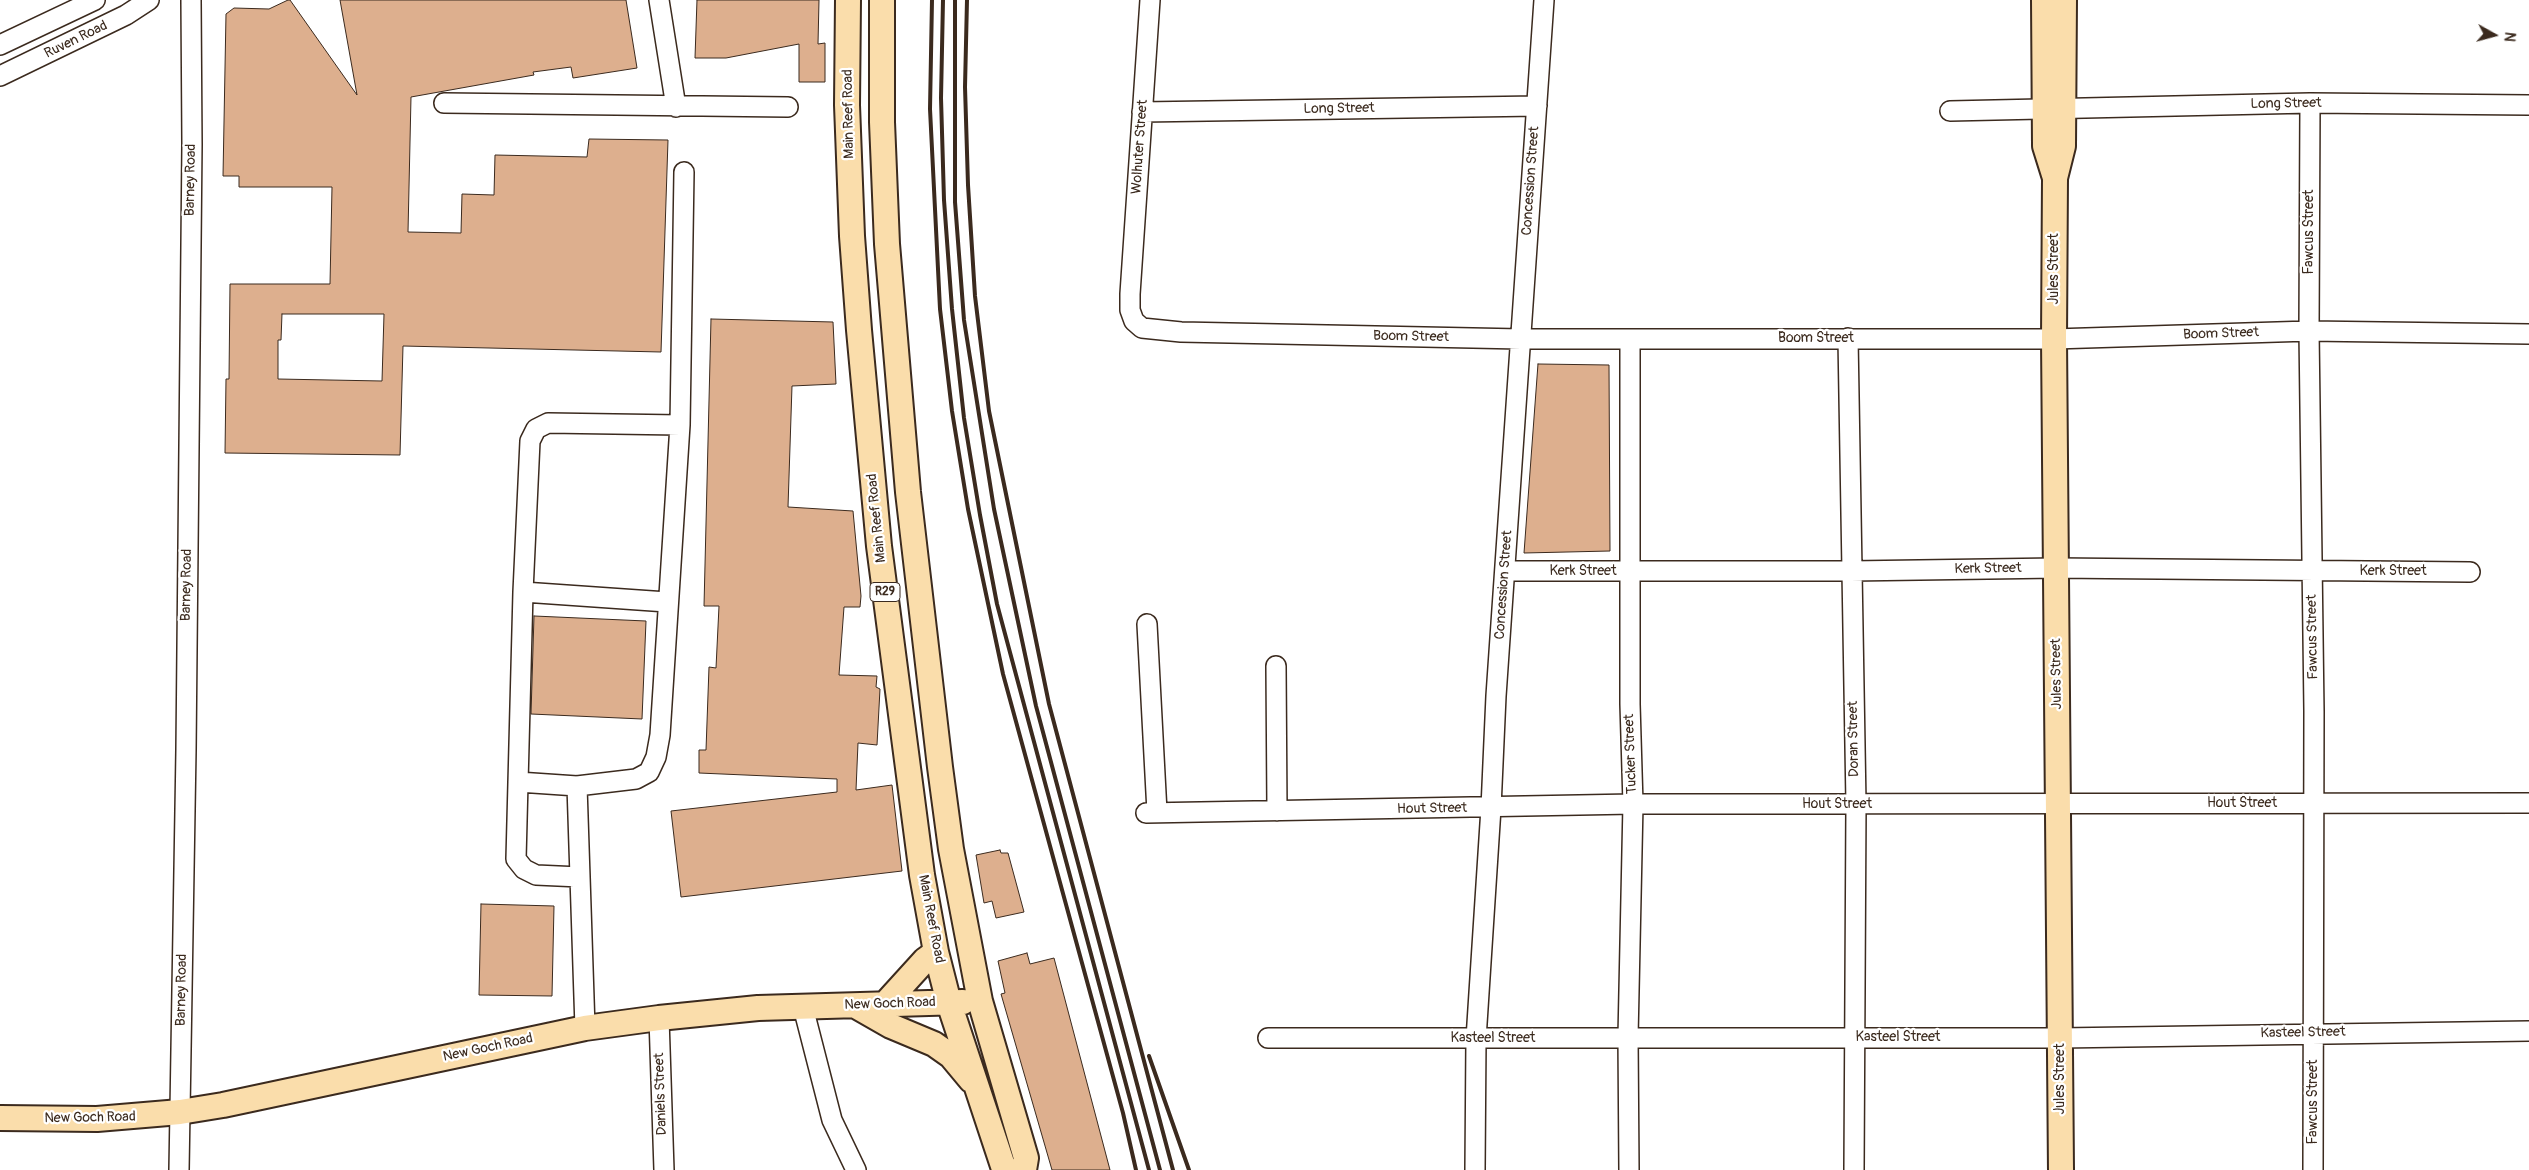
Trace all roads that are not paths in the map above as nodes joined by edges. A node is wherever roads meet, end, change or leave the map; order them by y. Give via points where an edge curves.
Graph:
1 (95, 0) edge
2 (149, 0) edge
3 (191, 0) edge
4 (659, 0) edge
5 (848, 0) edge
6 (882, 0) edge
7 (1150, 0) edge
8 (1544, 0) edge
9 (2044, 0) edge
10 (2064, 0) edge
11 (0, 44) edge
12 (0, 76) edge
13 (444, 103) dead end
14 (2310, 103) junction
15 (2529, 105) edge
16 (1536, 106) junction
17 (676, 107) junction
18 (788, 107) dead end
19 (2054, 110) junction
20 (1950, 111) dead end
21 (1142, 112) junction
22 (684, 172) dead end
23 (1130, 294) joint
24 (2309, 331) junction
25 (2529, 334) edge
26 (1848, 338) junction
27 (1522, 339) junction
28 (1630, 339) junction
29 (2054, 339) junction
30 (680, 425) junction
31 (2056, 568) junction
32 (1506, 571) junction
33 (1629, 571) junction
34 (1851, 571) junction
35 (2312, 571) junction
36 (2470, 572) dead end
37 (523, 592) junction
38 (667, 602) junction
39 (1147, 624) dead end
40 (1276, 666) dead end
41 (518, 782) junction
42 (577, 786) junction
43 (2313, 802) junction
44 (2529, 803) edge
45 (1633, 804) junction
46 (1856, 804) junction
47 (2058, 804) junction
48 (1491, 808) junction
49 (1277, 811) junction
50 (580, 877) junction
51 (936, 952) junction
52 (980, 1001) junction
53 (949, 1003) junction
54 (885, 1004) junction
55 (855, 1006) junction
56 (802, 1007) junction
57 (659, 1018) junction
58 (585, 1028) junction
59 (2529, 1031) edge
60 (2313, 1033) junction
61 (1628, 1037) junction
62 (1855, 1037) junction
63 (1268, 1038) dead end
64 (2060, 1038) junction
65 (1476, 1039) junction
66 (978, 1089) junction
67 (180, 1112) junction
68 (0, 1118) edge
69 (179, 1170) edge
70 (664, 1170) edge
71 (856, 1170) edge
72 (1008, 1170) edge
73 (1024, 1170) edge
74 (1475, 1170) edge
75 (1629, 1170) edge
76 (1854, 1170) edge
77 (2060, 1170) edge
78 (2313, 1170) edge

1 - 11 street, Ruven Road
2 - 12 street, Ruven Road via 126,15
3 - 67 street, Barney Road via 192,173
4 - 17 street
5 - 51 main road, Main Reef Road / R29 via 847,104 852,236 865,406 879,546 922,875
6 - 52 main road, R29 via 887,244 908,492 940,766 960,901
7 - 21 street, Wolhuter Street
8 - 16 street, Concession Street
9 - 19 main road, Jules Street
10 - 19 main road, Jules Street
13 - 17 street
14 - 15 street, Long Street
14 - 19 street, Long Street
14 - 24 street, Fawcus Street
16 - 21 street, Long Street
16 - 27 street, Concession Street
17 - 18 street
19 - 20 street, Long Street
19 - 29 main road, Jules Street via 2045,146 2054,178
21 - 23 street, Wolhuter Street
22 - 30 street
23 - 27 street, Boom Street via 1134,321 1153,331
24 - 25 street, Boom Street
24 - 29 street, Boom Street
24 - 35 street, Fawcus Street
26 - 28 street, Boom Street
26 - 29 street, Boom Street
26 - 34 street, Doran Street
27 - 28 street, Boom Street
27 - 32 street, Concession Street
28 - 33 street, Tucker Street
29 - 31 main road, Jules Street
30 - 37 street via 548,423 536,429 530,441
30 - 38 street
31 - 34 street, Kerk Street
31 - 35 street, Kerk Street
31 - 47 main road, Jules Street
32 - 33 street, Kerk Street
32 - 48 street, Concession Street
33 - 34 street, Kerk Street
33 - 45 street, Tucker Street
34 - 46 street, Doran Street
35 - 36 street, Kerk Street
35 - 43 street, Fawcus Street
37 - 38 street
37 - 41 street
38 - 42 street via 660,736 649,772 636,780
39 - 49 street, Hout Street via 1152,812
40 - 49 street
41 - 42 street
41 - 50 street via 516,859 524,869 536,875
42 - 50 street
43 - 44 street, Hout Street
43 - 47 street, Hout Street
43 - 60 street, Fawcus Street
45 - 46 street, Hout Street
45 - 48 street, Hout Street
45 - 61 street, Tucker Street
46 - 47 street, Hout Street
46 - 62 street, Doran Street
47 - 64 main road, Jules Street
48 - 49 street, Hout Street
48 - 65 street, Concession Street
50 - 58 street
51 - 53 main road, Main Reef Road / R29
51 - 54 main road
52 - 53 main road, New Goch Road
52 - 73 main road, R29 via 1026,1158
53 - 54 main road, New Goch Road
53 - 66 main road, Main Reef Road / R29
54 - 55 main road, New Goch Road
55 - 56 main road, New Goch Road
55 - 66 main road via 934,1044 951,1056
56 - 57 main road, New Goch Road
56 - 71 street via 832,1120
57 - 58 main road, New Goch Road
57 - 70 street, Daniels Street
58 - 67 main road, New Goch Road
59 - 60 street, Kasteel Street
60 - 64 street, Kasteel Street
60 - 78 street, Fawcus Street
61 - 62 street, Kasteel Street
61 - 65 street, Kasteel Street
61 - 75 street, Tucker Street
62 - 64 street, Kasteel Street
62 - 76 street, Doran Street
63 - 65 street, Kasteel Street
64 - 77 main road, Jules Street
65 - 74 street, Concession Street
66 - 72 main road, Main Reef Road / R29 via 1003,1166
67 - 68 main road, New Goch Road via 98,1119
67 - 69 street, Barney Road

